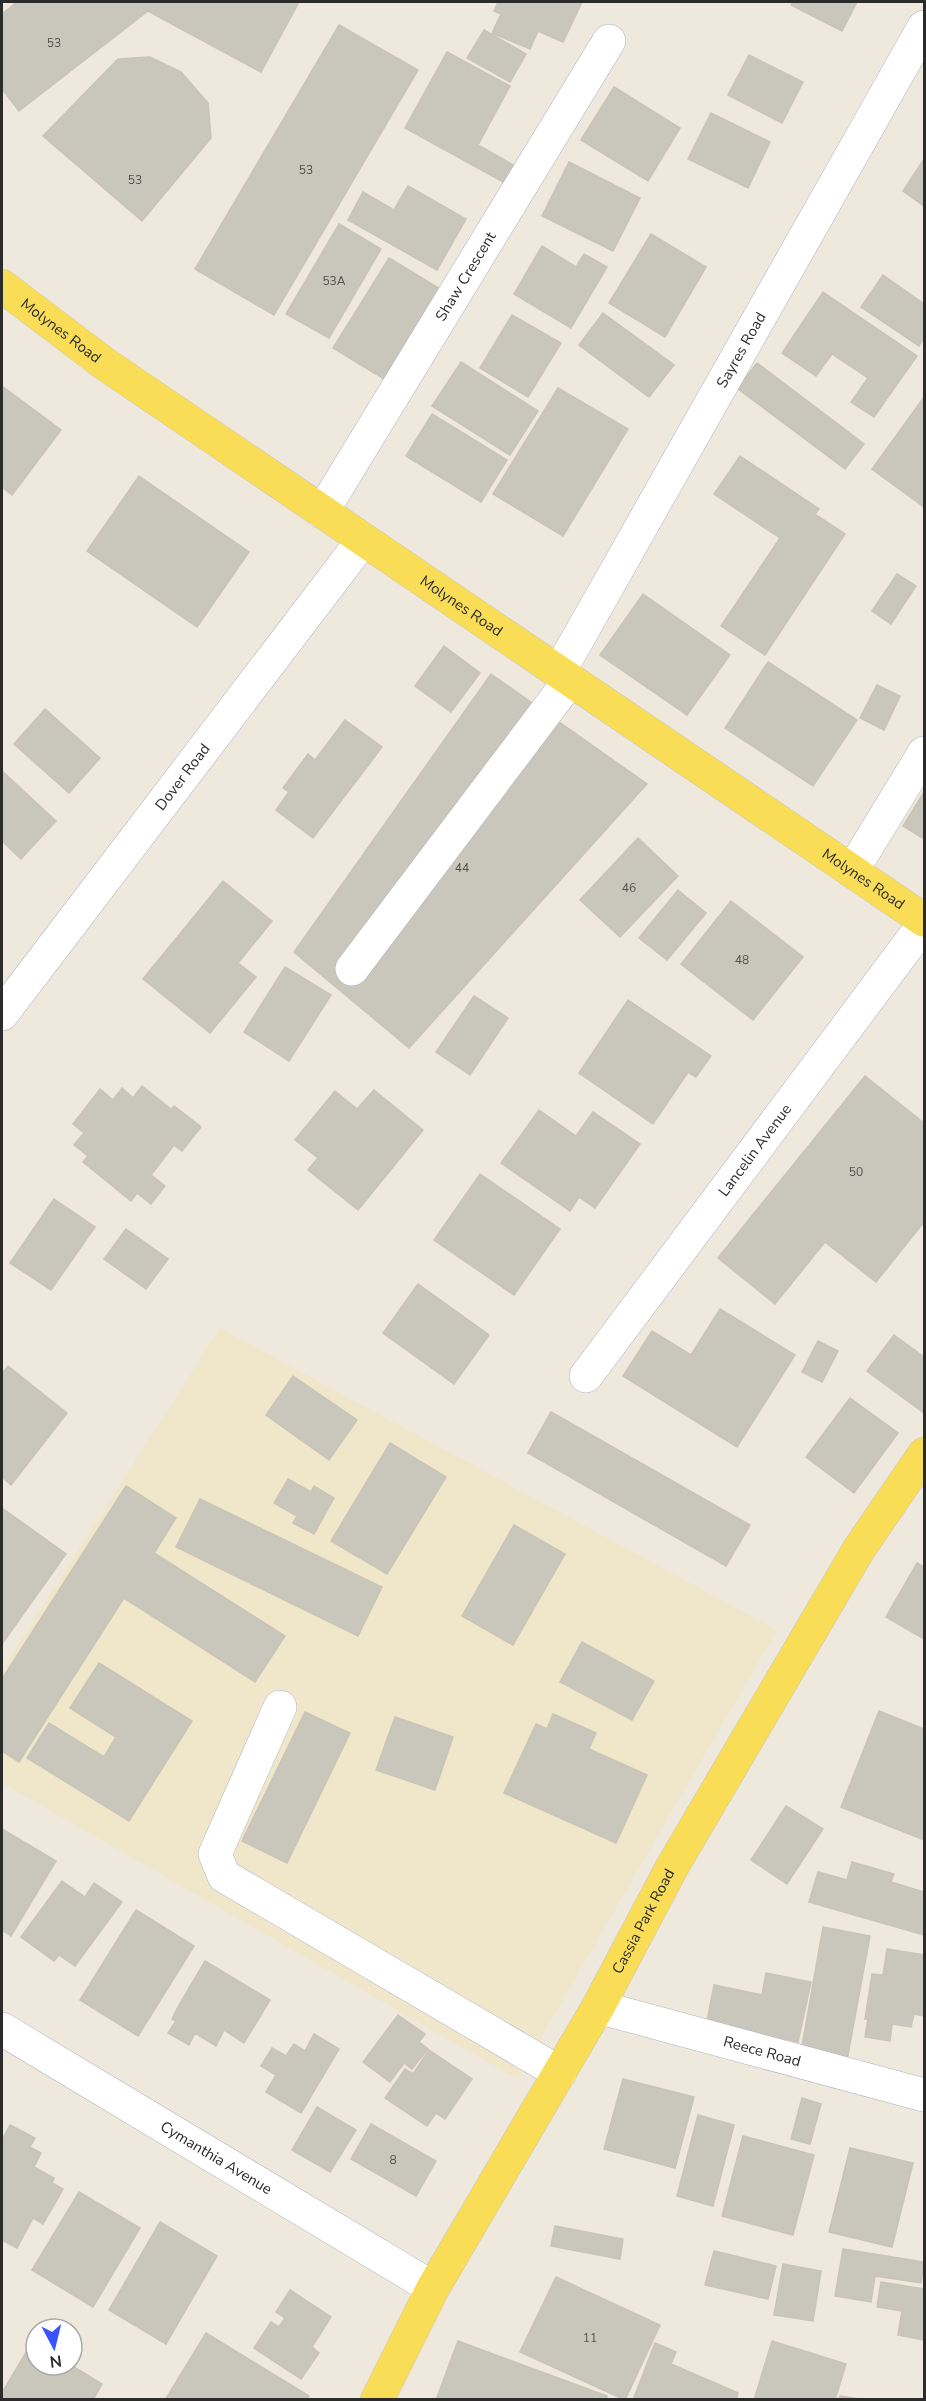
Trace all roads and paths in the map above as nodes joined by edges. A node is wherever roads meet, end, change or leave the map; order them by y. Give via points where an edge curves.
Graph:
1 (924, 27) edge
2 (609, 41) dead end
3 (2, 286) edge
4 (322, 512) junction
5 (363, 540) junction
6 (565, 676) junction
7 (924, 753) edge
8 (852, 871) junction
9 (924, 922) edge
10 (352, 969) dead end
11 (2, 1014) edge
12 (586, 1376) dead end
13 (924, 1454) edge
14 (280, 1707) dead end
15 (598, 2007) junction
16 (2, 2029) edge
17 (560, 2073) junction
18 (924, 2095) edge
19 (433, 2288) junction
20 (377, 2400) edge

1 - 6 street, Sayres Road
2 - 4 street, Shaw Crescent
3 - 4 main road, Molynes Road via 105,364
4 - 5 main road, Molynes Road
5 - 6 main road, Molynes Road
5 - 11 street, Dover Road
6 - 8 main road, Molynes Road
6 - 10 street, Sayres Road
7 - 8 street
8 - 9 main road, Molynes Road
9 - 12 street, Lancelin Avenue
13 - 15 main road, Cassia Park Road via 859,1549 672,1867
14 - 17 street via 215,1854 224,1876
15 - 17 main road, Cassia Park Road
15 - 18 street, Reece Road
16 - 19 street, Cymanthia Avenue
17 - 19 main road, Cassia Park Road
19 - 20 main road, Cassia Park Road

